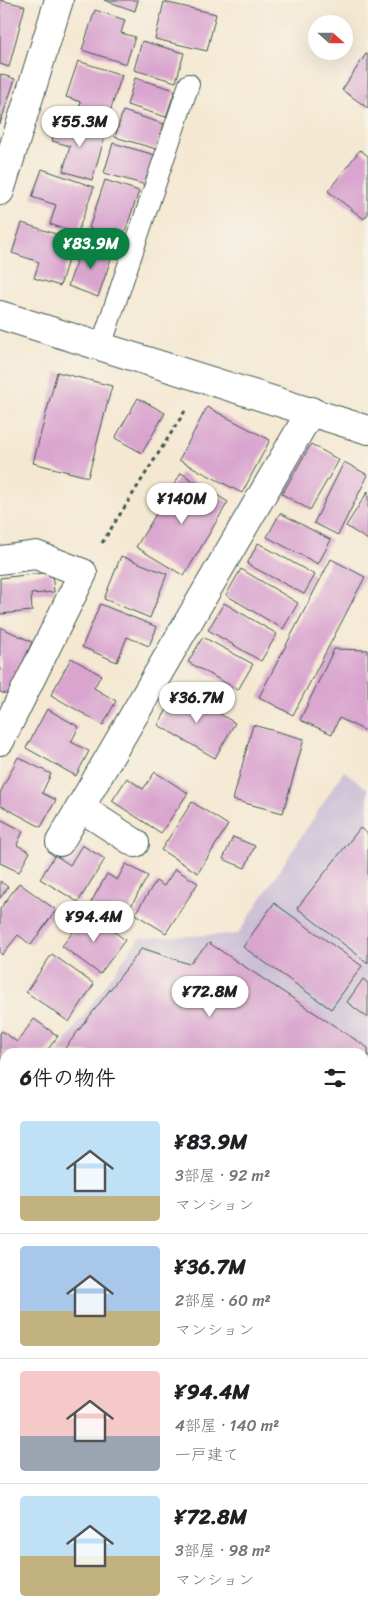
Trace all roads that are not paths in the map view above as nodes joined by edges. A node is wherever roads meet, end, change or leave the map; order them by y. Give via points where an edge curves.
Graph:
1 (60, 0) edge
2 (189, 84) dead end
3 (0, 192) edge
4 (0, 315) edge
5 (101, 346) junction
6 (311, 411) junction
7 (368, 430) edge
8 (0, 560) edge
9 (0, 741) edge
10 (80, 808) junction
11 (60, 842) dead end
12 (134, 843) dead end

1 - 3 street
2 - 5 lane
4 - 5 street
5 - 6 street
6 - 7 street
6 - 10 street
8 - 9 street via 36,555 83,573
10 - 11 street
10 - 12 street

